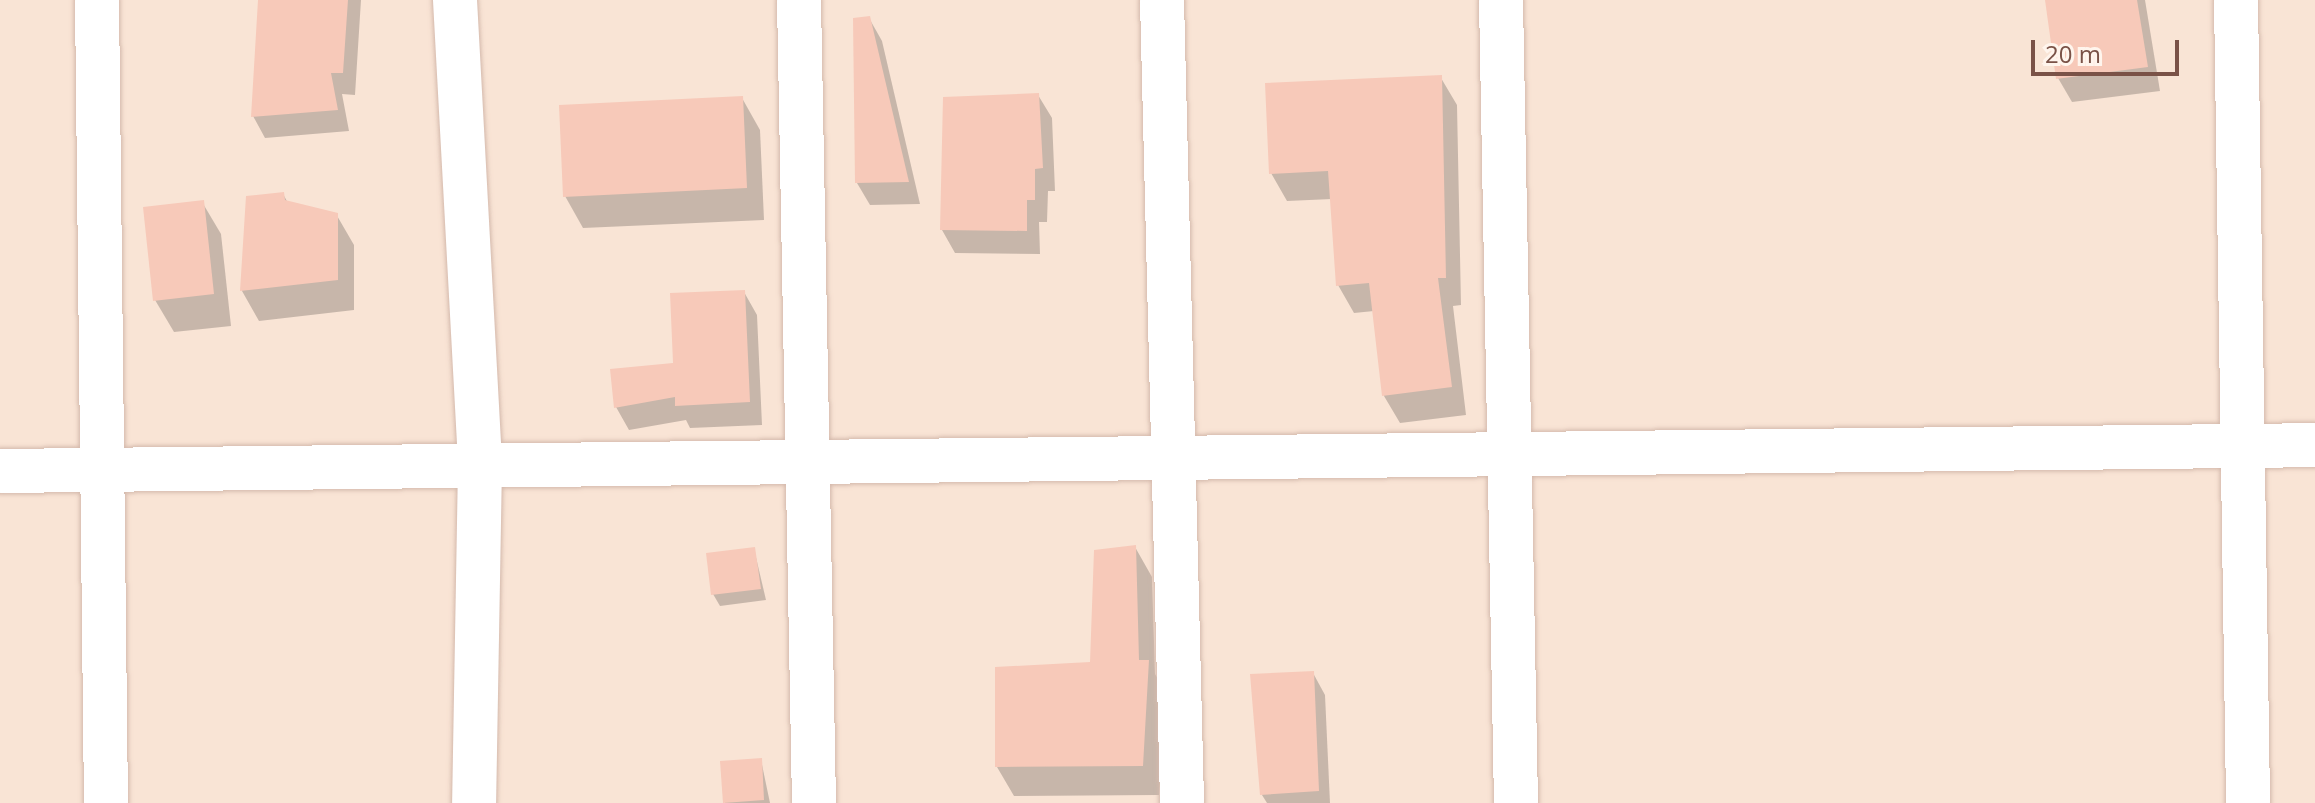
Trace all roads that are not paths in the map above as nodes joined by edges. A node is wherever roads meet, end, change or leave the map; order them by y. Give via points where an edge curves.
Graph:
1 (97, 0) edge
2 (455, 0) edge
3 (799, 0) edge
4 (1162, 0) edge
5 (1501, 0) edge
6 (2236, 0) edge
7 (2315, 445) edge
8 (2240, 446) junction
9 (1507, 454) junction
10 (1175, 458) junction
11 (806, 462) junction
12 (480, 465) junction
13 (100, 470) junction
14 (0, 471) edge
15 (106, 803) edge
16 (474, 803) edge
17 (814, 803) edge
18 (1182, 803) edge
19 (1516, 803) edge
20 (2248, 803) edge

1 - 13 street
2 - 12 street
3 - 11 street
4 - 10 street
5 - 9 street
6 - 8 street
7 - 8 street
8 - 9 street
8 - 20 street
9 - 10 street
9 - 19 street
10 - 11 street
10 - 18 street
11 - 12 street
11 - 17 street
12 - 13 street
12 - 16 street
13 - 14 street
13 - 15 street

